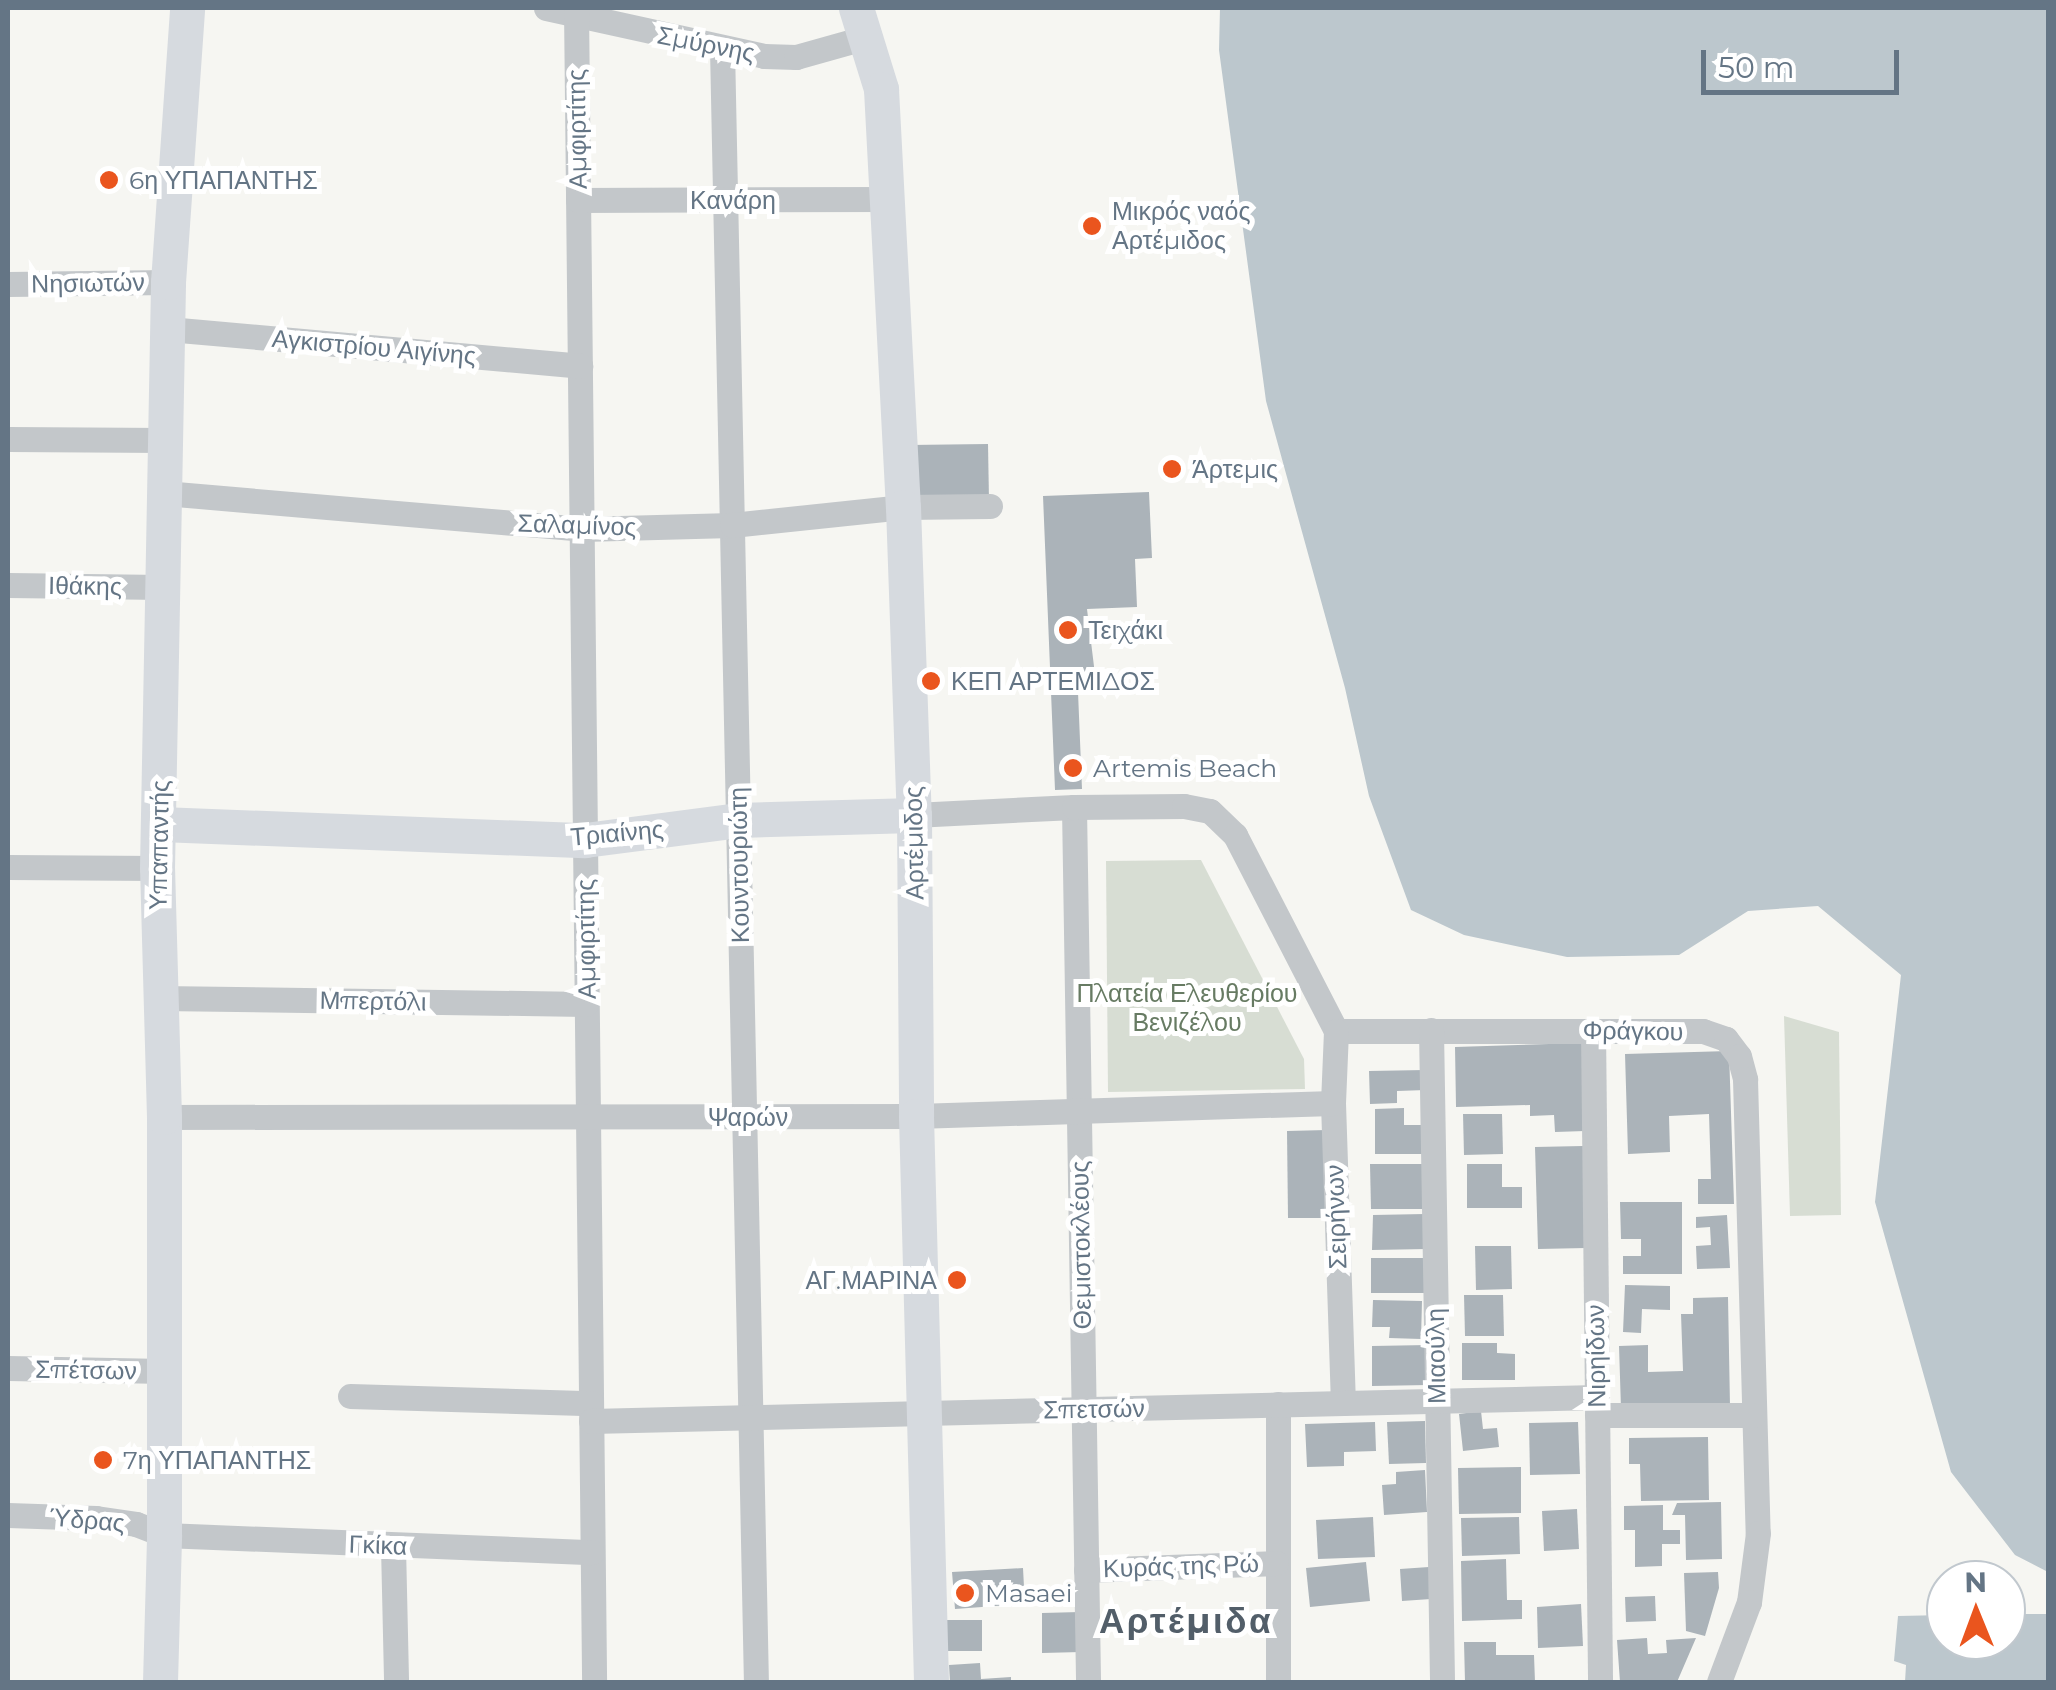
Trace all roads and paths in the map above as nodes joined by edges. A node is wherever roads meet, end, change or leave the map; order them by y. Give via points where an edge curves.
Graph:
1 (187, 8) edge
2 (546, 8) edge
3 (576, 11) edge
4 (861, 22) edge
5 (722, 48) junction
6 (889, 199) junction
7 (578, 200) junction
8 (725, 201) junction
9 (168, 282) junction
10 (8, 284) edge
11 (168, 329) junction
12 (580, 366) junction
13 (8, 438) edge
14 (165, 440) junction
15 (164, 493) junction
16 (990, 506) dead end
17 (903, 507) junction
18 (732, 524) junction
19 (582, 529) junction
20 (8, 584) edge
21 (163, 587) junction
22 (1074, 807) junction
23 (914, 814) junction
24 (738, 820) junction
25 (160, 824) junction
26 (584, 840) junction
27 (8, 867) edge
28 (157, 868) junction
29 (159, 998) junction
30 (586, 1004) junction
31 (1431, 1030) junction
32 (1594, 1030) junction
33 (1336, 1031) junction
34 (1332, 1104) junction
35 (1079, 1110) junction
36 (916, 1116) junction
37 (164, 1117) junction
38 (744, 1117) junction
39 (588, 1119) junction
40 (8, 1368) edge
41 (164, 1372) junction
42 (350, 1396) dead end
43 (1437, 1401) junction
44 (1343, 1403) junction
45 (1278, 1404) junction
46 (1597, 1406) junction
47 (1084, 1409) junction
48 (591, 1412) junction
49 (922, 1412) junction
50 (1752, 1415) junction
51 (750, 1417) junction
52 (8, 1515) edge
53 (164, 1535) junction
54 (393, 1546) junction
55 (592, 1552) junction
56 (1276, 1563) junction
57 (1086, 1570) junction
58 (160, 1682) edge
59 (396, 1682) edge
60 (594, 1682) edge
61 (756, 1682) edge
62 (931, 1682) edge
63 (1088, 1682) edge
64 (1278, 1682) edge
65 (1442, 1682) edge
66 (1600, 1682) edge
67 (1719, 1682) edge

1 - 9 street, Υπαπαντής
2 - 3 street, Σμύρνης
3 - 5 street, Σμύρνης
3 - 7 street, Αμφιρτίτης
4 - 5 street, Σμύρνης via 796,57
4 - 6 street, Αρτέμιδος via 881,88
5 - 8 street, Κουντουριώτη
6 - 8 street, Κανάρη
6 - 17 street, Αρτέμιδος
7 - 8 street, Κανάρη
7 - 12 street, Αμφιρτίτης
8 - 18 street, Κουντουριώτη
9 - 10 street, Νησιωτών
9 - 11 street, Υπαπαντής
11 - 12 street, Αγκιστρίου Αιγίνης
11 - 14 street, Υπαπαντής
12 - 19 street, Αμφιρτίτης
13 - 14 street
14 - 15 street, Υπαπαντής
15 - 19 street, Σαλαμίνος
15 - 21 street, Υπαπαντής
16 - 17 street, Σαλαμίνος
17 - 18 street, Σαλαμίνος
17 - 23 street, Αρτέμιδος
18 - 19 street, Σαλαμίνος
18 - 24 street, Κουντουριώτη
19 - 26 street, Αμφιρτίτης
20 - 21 street, Ιθάκης
21 - 25 street, Υπαπαντής
22 - 23 street, Τριαίνης
22 - 33 street via 1197,807 1228,823
22 - 35 street, Θεμιστοκλέους
23 - 24 street, Τριαίνης
23 - 36 street, Αρτέμιδος
24 - 26 street, Τριαίνης
24 - 38 street, Κουντουριώτη
25 - 26 street, Τριαίνης
25 - 28 street, Υπαπαντής
26 - 30 street, Αμφιρτίτης
27 - 28 street
28 - 29 street, Υπαπαντής
29 - 30 street, Μπερτόλι
29 - 37 street, Υπαπαντής
30 - 39 street, Αμφιρτίτης
31 - 32 street, Φράγκου
31 - 33 street, Φράγκου
31 - 43 street, Μιαούλη
32 - 46 street, Νιρηίδων
32 - 50 street, Φράγκου via 1704,1031 1726,1039 1739,1056
33 - 34 street, Σειρήνων
34 - 35 street, Ψαρών
34 - 44 street, Σειρήνων
35 - 36 street, Ψαρών
35 - 47 street, Θεμιστοκλέους
36 - 38 street, Ψαρών
36 - 49 street, Αρτέμιδος
37 - 39 street, Ψαρών
37 - 41 street, Υπαπαντής
38 - 39 street, Ψαρών
38 - 51 street, Κουντουριώτη
39 - 48 street, Αμφιρτίτης
40 - 41 street, Σπέτσων
41 - 53 street, Υπαπαντής
42 - 48 street, Σπετσών
43 - 44 street, Σπετσών
43 - 46 street, Σπετσών
43 - 65 street, Μιαούλη
44 - 45 street, Σπετσών
45 - 47 street, Σπετσών
45 - 56 street
46 - 50 street, Σπετσών
46 - 66 street, Νιρηίδων
47 - 49 street, Σπετσών
47 - 57 street, Θεμιστοκλέους
48 - 51 street, Σπετσών
48 - 55 street, Αμφιρτίτης
49 - 51 street, Σπετσών
49 - 62 street, Αρτέμιδος
50 - 67 street, Φράγκου via 1758,1533 1749,1602
51 - 61 street, Κουντουριώτη
52 - 53 street, Ύδρας via 96,1518
53 - 54 street, Γκίκα
53 - 58 street, Υπαπαντής
54 - 55 street, Γκίκα
54 - 59 street
55 - 60 street, Αμφιρτίτης
56 - 57 street, Κυράς της Ρώ
56 - 64 street
57 - 63 street, Θεμιστοκλέους

